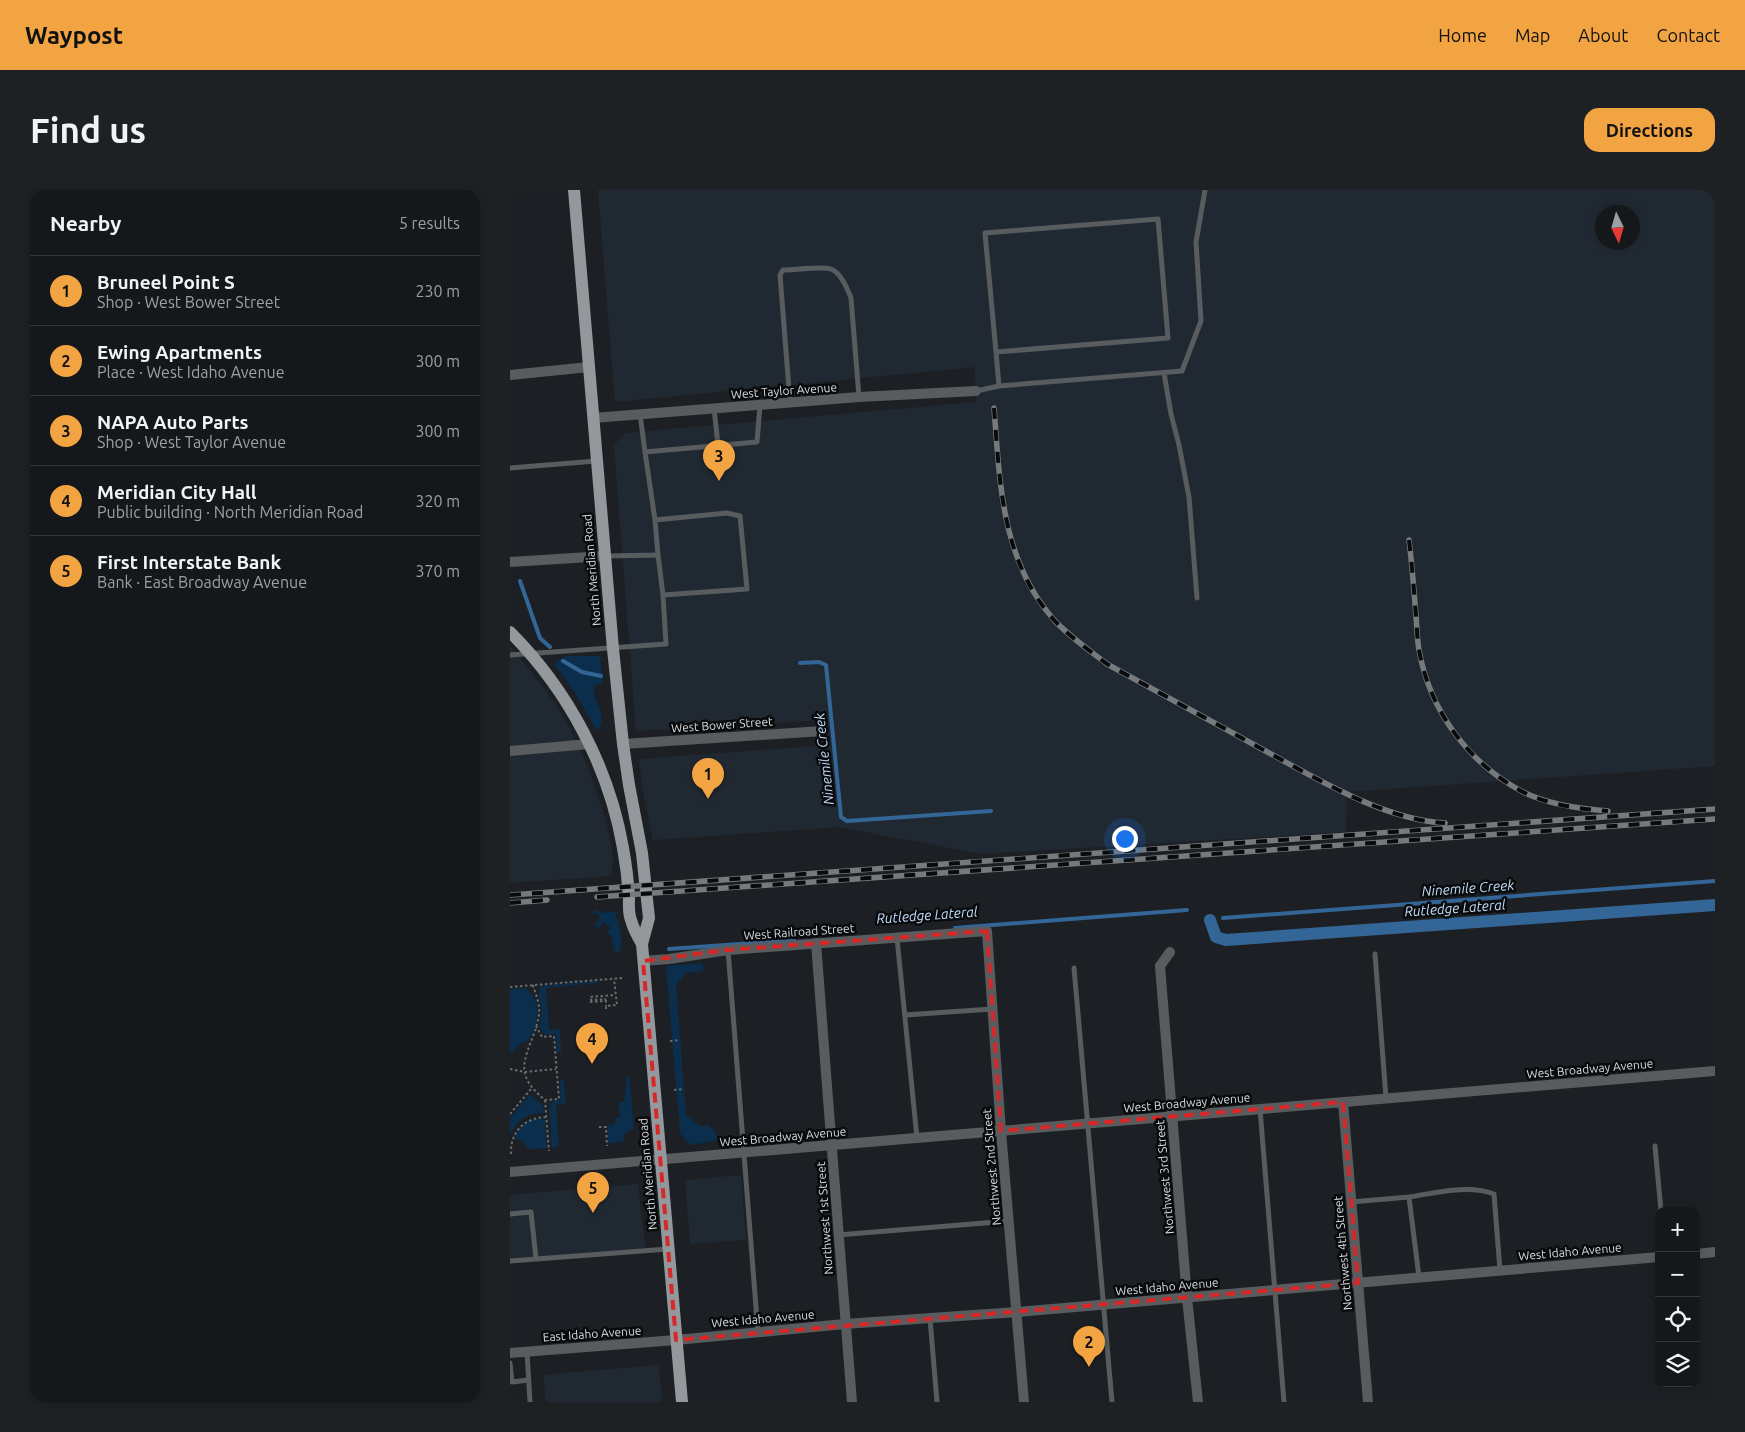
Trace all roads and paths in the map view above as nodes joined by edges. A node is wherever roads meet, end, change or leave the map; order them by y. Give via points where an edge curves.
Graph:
1 (574, 190) edge
2 (1206, 190) edge
3 (996, 352) junction
4 (589, 367) junction
5 (1164, 373) junction
6 (510, 375) edge
7 (999, 386) junction
8 (976, 390) joint
9 (859, 397) junction
10 (790, 403) junction
11 (760, 405) junction
12 (714, 408) junction
13 (640, 414) junction
14 (593, 418) junction
15 (718, 445) junction
16 (645, 452) junction
17 (597, 461) junction
18 (510, 468) edge
19 (655, 520) junction
20 (658, 555) junction
21 (605, 556) junction
22 (510, 562) edge
23 (663, 595) junction
24 (1197, 598) dead end
25 (510, 632) edge
26 (613, 649) junction
27 (532, 654) junction
28 (510, 655) edge
29 (823, 731) dead end
30 (589, 744) junction
31 (623, 744) junction
32 (510, 750) edge
33 (987, 931) joint
34 (898, 937) junction
35 (816, 943) junction
36 (642, 944) junction
37 (728, 950) junction
38 (1170, 952) dead end
39 (1375, 954) dead end
40 (643, 960) junction
41 (1074, 968) dead end
42 (614, 978) junction
43 (622, 978) dead end
44 (533, 986) junction
45 (510, 987) edge
46 (616, 994) junction
47 (606, 1000) junction
48 (590, 1002) dead end
49 (993, 1009) junction
50 (905, 1015) junction
51 (536, 1026) junction
52 (680, 1040) dead end
53 (670, 1041) dead end
54 (556, 1068) junction
55 (510, 1069) edge
56 (1715, 1071) edge
57 (525, 1072) junction
58 (532, 1088) junction
59 (684, 1088) dead end
60 (674, 1090) dead end
61 (1386, 1098) junction
62 (545, 1100) junction
63 (1343, 1102) junction
64 (1260, 1109) junction
65 (510, 1114) edge
66 (1172, 1116) junction
67 (546, 1117) junction
68 (1088, 1124) junction
69 (599, 1128) dead end
70 (1002, 1131) junction
71 (917, 1138) junction
72 (607, 1146) dead end
73 (832, 1146) junction
74 (1655, 1146) dead end
75 (549, 1151) dead end
76 (511, 1153) edge
77 (744, 1153) junction
78 (660, 1160) junction
79 (510, 1172) edge
80 (1409, 1197) junction
81 (1351, 1202) junction
82 (1661, 1207) edge
83 (510, 1214) edge
84 (1009, 1221) junction
85 (837, 1235) junction
86 (668, 1249) junction
87 (1715, 1252) edge
88 (1700, 1254) edge
89 (1655, 1257) edge
90 (536, 1259) junction
91 (510, 1261) edge
92 (1500, 1271) junction
93 (1419, 1278) junction
94 (1358, 1283) junction
95 (1274, 1290) junction
96 (1187, 1298) junction
97 (1104, 1305) junction
98 (1017, 1312) junction
99 (930, 1318) junction
100 (845, 1324) junction
101 (758, 1332) junction
102 (676, 1340) junction
103 (527, 1352) junction
104 (510, 1353) edge
105 (510, 1363) edge
106 (529, 1380) junction
107 (530, 1402) edge
108 (682, 1402) edge
109 (852, 1402) edge
110 (937, 1402) edge
111 (1024, 1402) edge
112 (1112, 1402) edge
113 (1198, 1402) edge
114 (1284, 1402) edge
115 (1368, 1402) edge

1 - 4 main road, North Meridian Road
2 - 5 lane via 1196,242 1201,321 1182,371
3 - 3 lane via 1168,338 1158,219 985,233
3 - 7 lane
4 - 6 street
4 - 14 main road, North Meridian Road
5 - 7 lane
5 - 24 lane via 1189,497
7 - 8 lane
8 - 9 street, West Taylor Avenue
9 - 10 street, West Taylor Avenue
9 - 10 lane via 851,298 847,288 836,272 829,268 783,270 780,275
10 - 11 street, West Taylor Avenue
11 - 12 street, West Taylor Avenue
11 - 15 lane via 757,442
12 - 13 street, West Taylor Avenue
12 - 15 lane
13 - 14 street, West Taylor Avenue
13 - 16 lane
14 - 17 main road, North Meridian Road
15 - 16 lane
16 - 19 lane
17 - 18 lane
17 - 21 main road, North Meridian Road
19 - 20 lane
19 - 23 lane via 727,513 740,516 747,589
20 - 21 lane
20 - 23 lane
21 - 22 street
21 - 26 main road, North Meridian Road
23 - 26 lane via 666,644
25 - 27 main road, North Meridian Road
26 - 27 lane
26 - 31 main road, North Meridian Road
27 - 28 lane
27 - 30 main road, North Meridian Road via 566,701
29 - 31 street, West Bower Street
30 - 32 street
30 - 36 main road, North Meridian Road via 604,776 617,821 630,920
31 - 36 main road, North Meridian Road via 642,853 649,918
33 - 34 street, West Railroad Street
33 - 49 street, Northwest 2nd Street
34 - 35 street, West Railroad Street
34 - 50 lane
35 - 37 street, West Railroad Street
35 - 73 street, Northwest 1st Street
36 - 40 main road, North Meridian Road
37 - 40 street, West Railroad Street
37 - 77 lane
38 - 66 street, Northwest 3rd Street via 1160,966
39 - 61 lane
40 - 78 main road, North Meridian Road
41 - 68 lane
42 - 43 path
42 - 44 path
42 - 46 path
44 - 45 path
44 - 51 path via 540,1009
46 - 47 path via 616,1005 606,1008
46 - 47 path via 590,997 590,1000
47 - 48 path
49 - 50 lane
49 - 70 street, Northwest 2nd Street
50 - 71 lane
51 - 54 path via 542,1037 554,1036
51 - 57 path via 526,1054
52 - 53 path
54 - 57 path
54 - 62 path via 558,1099
55 - 57 path
56 - 61 street, West Broadway Avenue
57 - 58 path
58 - 62 path
58 - 65 path
59 - 60 path
61 - 63 street, West Broadway Avenue
62 - 67 path
63 - 64 street, West Broadway Avenue
63 - 81 street, Northwest 4th Street
64 - 66 street, West Broadway Avenue
64 - 95 lane
66 - 68 street, West Broadway Avenue
66 - 96 street, Northwest 3rd Street
67 - 75 path
67 - 76 path via 534,1118 519,1127
68 - 70 street, West Broadway Avenue
68 - 97 lane
69 - 72 path via 606,1127
70 - 71 street, West Broadway Avenue
70 - 84 street, Northwest 2nd Street
71 - 73 street, West Broadway Avenue
73 - 77 street, West Broadway Avenue
73 - 85 street, Northwest 1st Street
74 - 82 lane
77 - 78 street, West Broadway Avenue
77 - 101 lane
78 - 79 street, West Broadway Avenue
78 - 86 main road, North Meridian Road
80 - 81 lane
80 - 92 lane via 1467,1190 1494,1194
80 - 93 lane
81 - 94 street, Northwest 4th Street
83 - 90 lane via 530,1212
84 - 85 lane
84 - 98 street, Northwest 2nd Street
85 - 100 street, Northwest 1st Street
86 - 90 lane
86 - 102 main road, North Meridian Road
87 - 88 street
89 - 92 street, West Idaho Avenue
90 - 91 lane
92 - 93 street, West Idaho Avenue
93 - 94 street, West Idaho Avenue
94 - 95 street, West Idaho Avenue
94 - 115 street, Northwest 4th Street
95 - 96 street, West Idaho Avenue
95 - 114 lane
96 - 97 street, West Idaho Avenue
96 - 113 street, Northwest 3rd Street
97 - 98 street, West Idaho Avenue
97 - 112 lane
98 - 99 street, West Idaho Avenue
98 - 111 street, Northwest 2nd Street
99 - 100 street, West Idaho Avenue
99 - 110 lane
100 - 101 street, West Idaho Avenue
100 - 109 street, Northwest 1st Street
101 - 102 street, West Idaho Avenue
102 - 103 street, East Idaho Avenue
102 - 108 main road, North Meridian Road
103 - 104 street, East Idaho Avenue
103 - 106 lane
105 - 106 lane via 512,1382
106 - 107 lane

